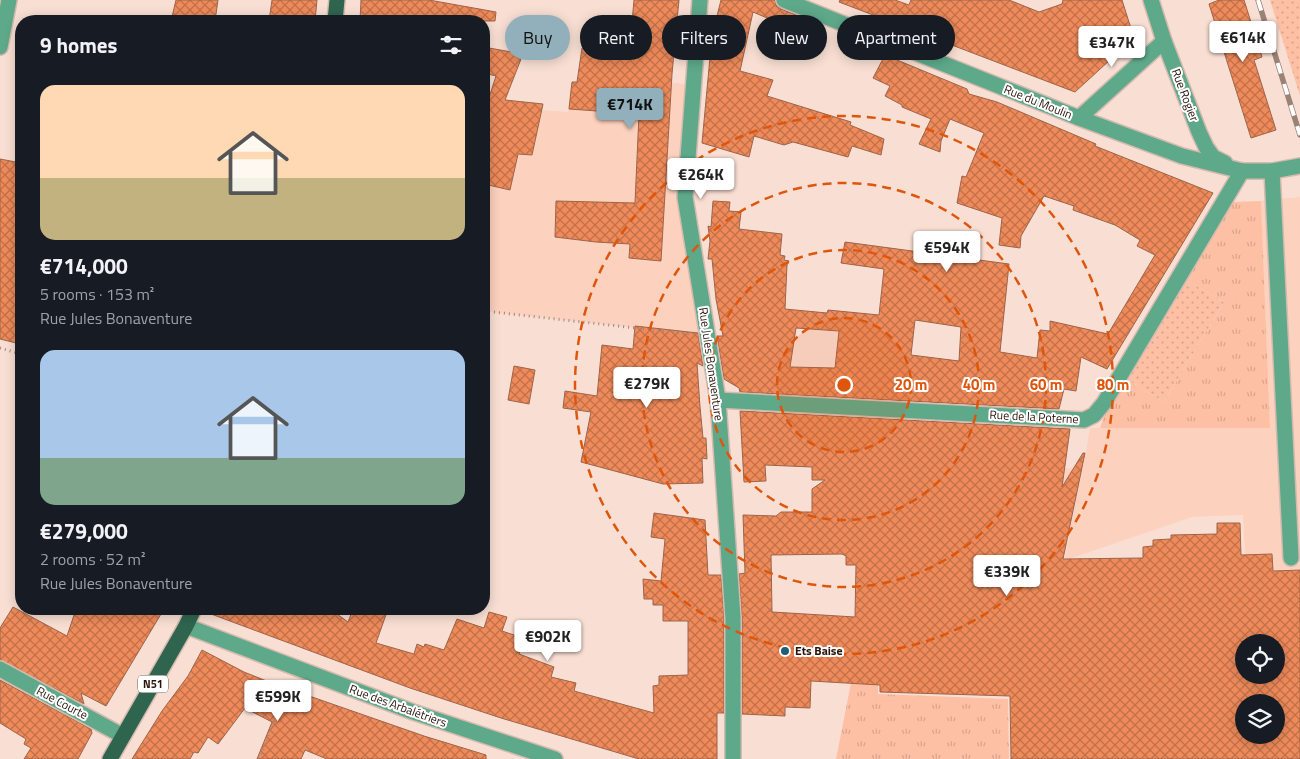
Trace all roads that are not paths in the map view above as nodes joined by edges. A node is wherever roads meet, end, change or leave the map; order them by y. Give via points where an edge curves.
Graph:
1 (9, 0) edge
2 (337, 0) edge
3 (700, 0) edge
4 (784, 0) edge
5 (1151, 0) edge
6 (336, 15) edge
7 (1164, 41) junction
8 (0, 47) edge
9 (1078, 118) junction
10 (1300, 166) edge
11 (1242, 171) junction
12 (1272, 171) junction
13 (718, 400) junction
14 (1291, 558) dead end
15 (191, 615) edge
16 (186, 626) junction
17 (0, 669) edge
18 (123, 736) junction
19 (110, 759) edge
20 (555, 759) edge
21 (733, 759) edge

1 - 8 street
2 - 6 main road
3 - 13 street, Rue Jules Bonaventure via 685,197
4 - 9 street, Rue du Moulin
5 - 7 street, Rue Rogier
7 - 9 street
7 - 11 street, Rue Rogier via 1206,147 1213,157
9 - 11 street, Rue du Moulin via 1182,156
10 - 12 street, Rue du Moulin
11 - 12 street, Rue du Moulin
11 - 13 street, Rue de la Poterne via 1104,404 1084,420
12 - 14 street
13 - 21 street, Rue Jules Bonaventure via 733,618
15 - 16 main road, N51
16 - 18 main road, N51
16 - 20 street, Rue des Arbalétriers via 413,712
17 - 18 street, Rue Courte
18 - 19 main road, N51

